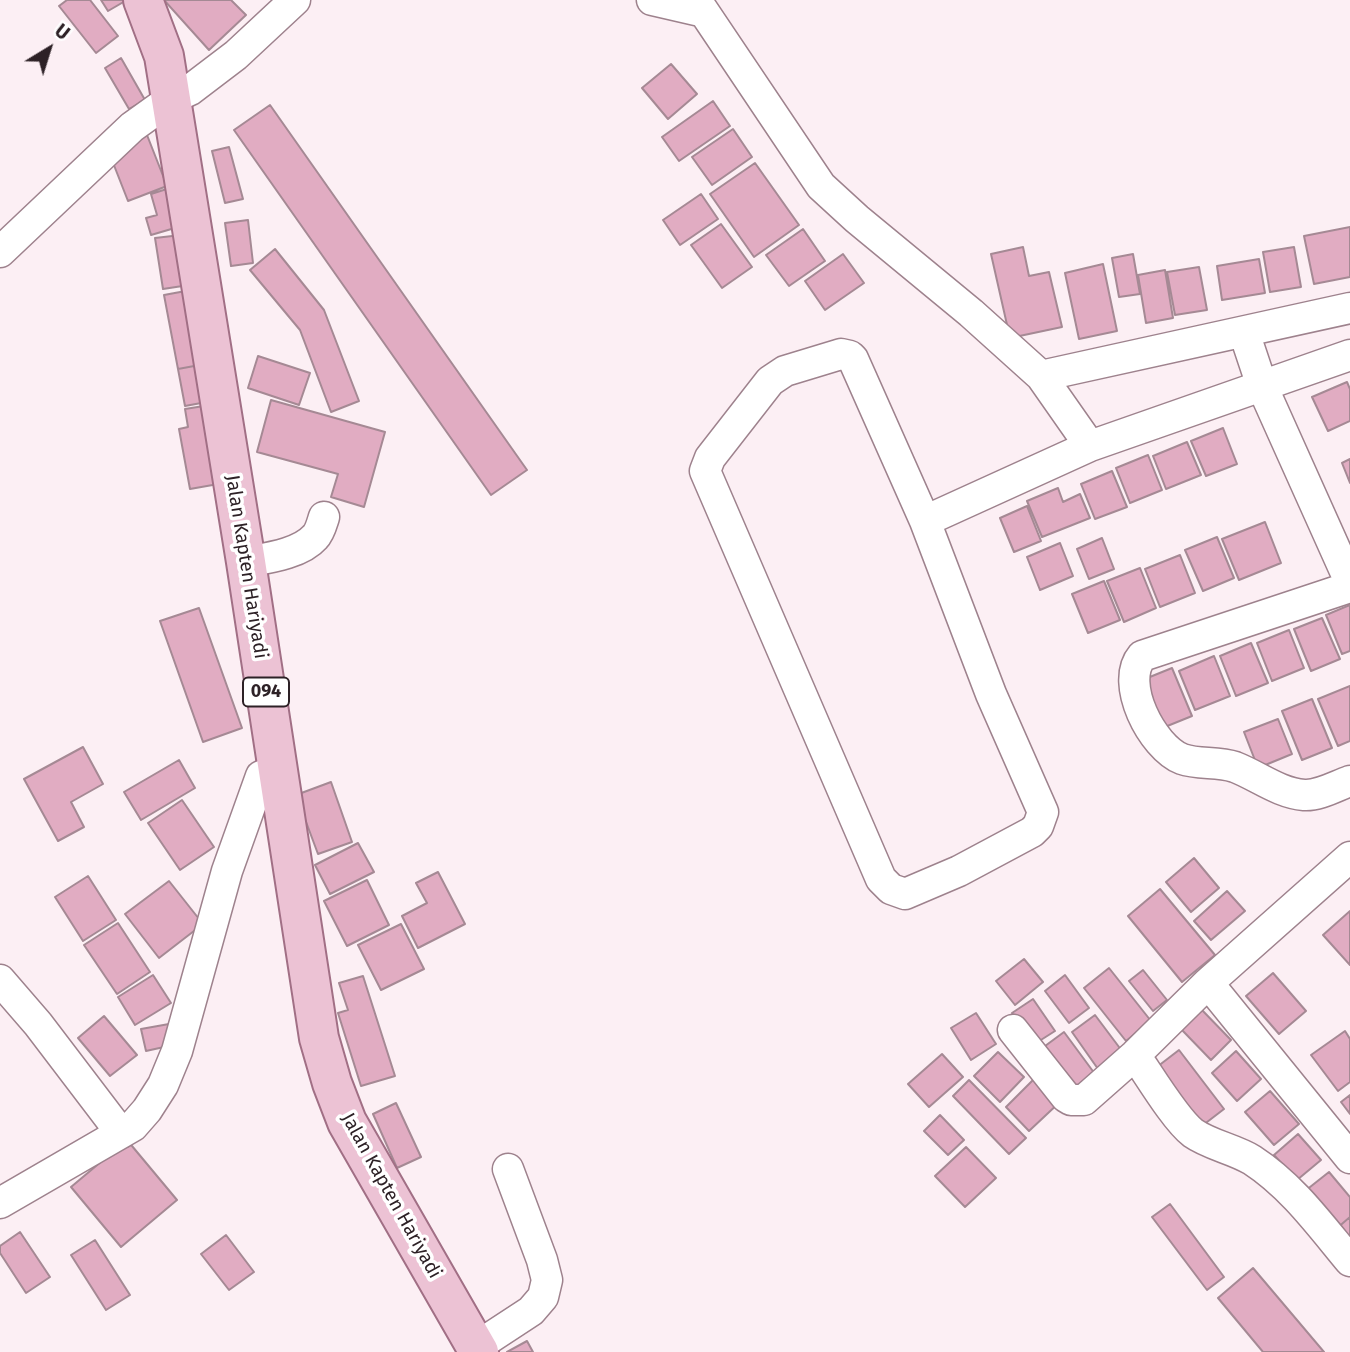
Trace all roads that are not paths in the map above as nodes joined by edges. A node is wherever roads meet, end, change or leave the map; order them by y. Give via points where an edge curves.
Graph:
1 (142, 0) edge
2 (295, 0) edge
3 (652, 0) edge
4 (700, 6) edge
5 (171, 99) junction
6 (0, 252) edge
7 (1350, 308) edge
8 (1244, 332) junction
9 (1350, 355) edge
10 (1041, 376) junction
11 (1262, 386) junction
12 (1090, 446) junction
13 (324, 517) dead end
14 (925, 522) junction
15 (246, 562) junction
16 (1350, 584) edge
17 (278, 769) junction
18 (1350, 781) edge
19 (1350, 857) edge
20 (0, 980) edge
21 (1209, 983) junction
22 (1013, 1030) dead end
23 (1135, 1055) junction
24 (121, 1133) junction
25 (1350, 1158) edge
26 (508, 1169) dead end
27 (0, 1203) edge
28 (1350, 1261) edge
29 (484, 1344) edge

1 - 5 main road, Jalan Kapten Hariyadi / 094 via 164,56
2 - 5 street via 236,55
3 - 4 street
4 - 10 street via 821,186
5 - 6 street via 124,134
5 - 15 main road, Jalan Kapten Hariyadi / 094
7 - 8 street
8 - 10 street
8 - 11 street
9 - 11 street
10 - 12 street
11 - 12 street
11 - 16 street
12 - 14 street
13 - 15 street via 317,536 306,545
14 - 14 street via 1043,813 1032,832 905,894 881,879 706,478 706,465 771,381 785,371 828,357 850,356
15 - 17 main road, Jalan Kapten Hariyadi / 094
16 - 18 street via 1152,652 1136,664 1134,674 1136,695 1150,731 1180,758 1229,765 1279,789 1301,794 1312,795
17 - 24 street via 261,776 226,871 177,1051 163,1085 147,1110
17 - 29 main road, Jalan Kapten Hariyadi / 094 via 319,1038 332,1083 347,1122
19 - 21 street
20 - 24 street
21 - 23 street
21 - 25 street
22 - 23 street via 1071,1100 1084,1100
23 - 28 street via 1193,1132 1268,1171
24 - 27 street
26 - 29 street via 547,1280 543,1297 531,1311

